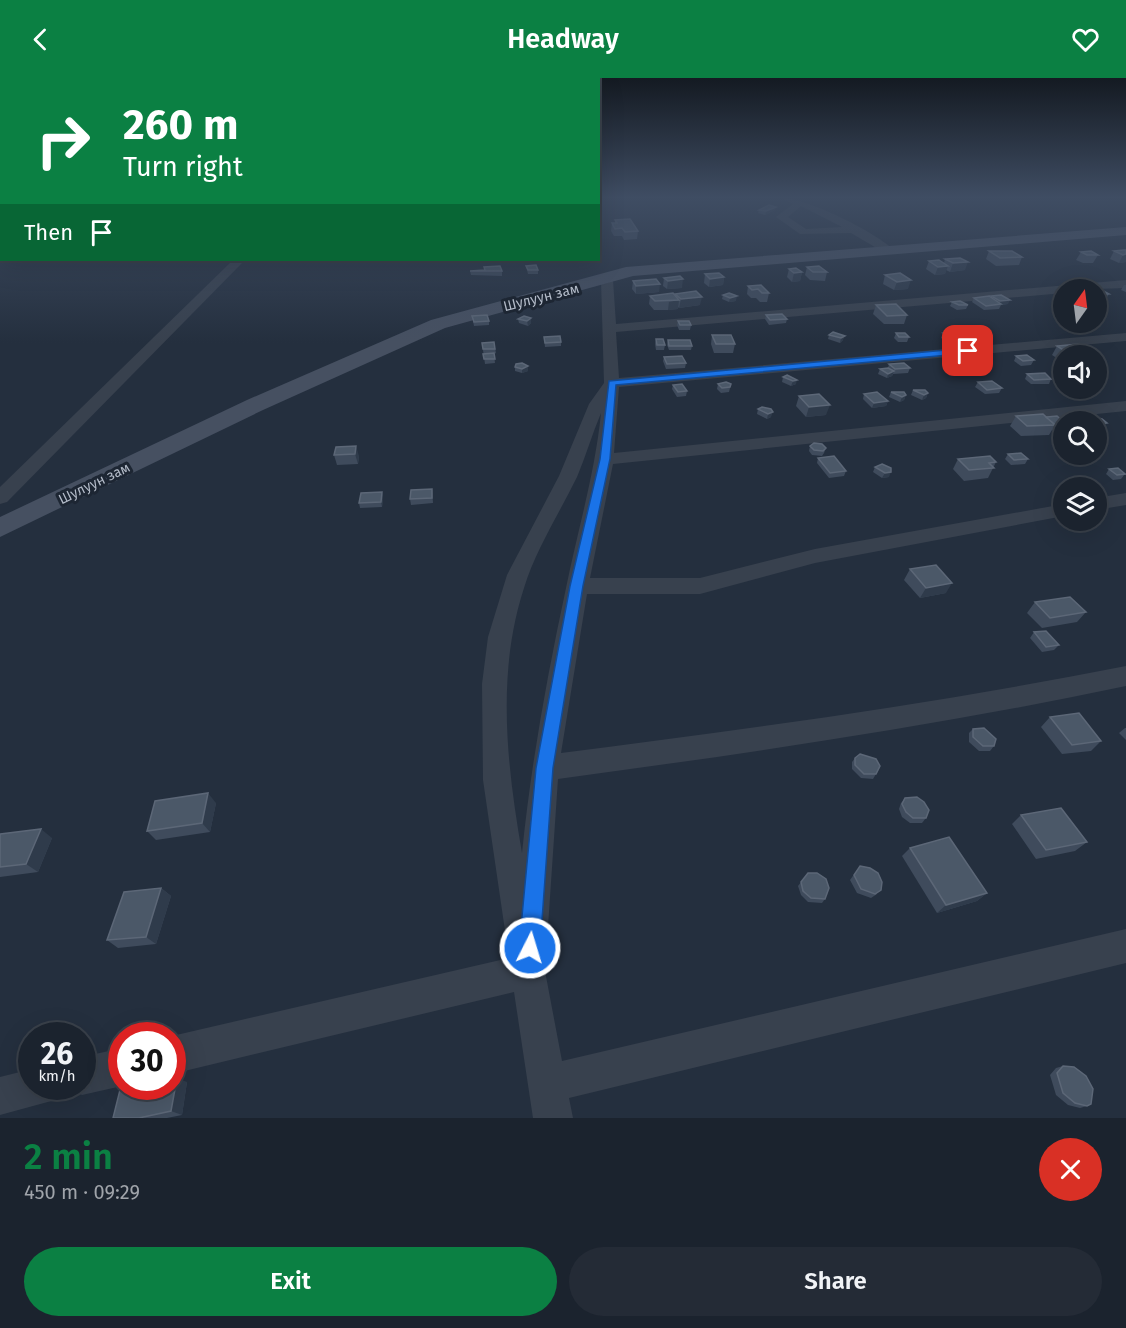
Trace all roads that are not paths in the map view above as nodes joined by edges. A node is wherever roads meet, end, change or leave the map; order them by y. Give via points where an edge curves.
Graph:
1 (816, 247) edge
2 (883, 247) edge
3 (932, 247) edge
4 (889, 250) junction
5 (824, 256) junction
6 (237, 261) edge
7 (607, 280) junction
8 (1126, 284) edge
9 (609, 329) junction
10 (1126, 337) edge
11 (612, 383) junction
12 (1126, 406) edge
13 (605, 459) junction
14 (0, 498) edge
15 (1126, 498) edge
16 (1107, 502) edge
17 (1053, 512) edge
18 (0, 528) edge
19 (577, 586) junction
20 (1126, 676) edge
21 (544, 768) junction
22 (1126, 946) edge
23 (528, 971) junction
24 (186, 1052) edge
25 (18, 1092) edge
26 (0, 1096) edge
27 (550, 1101) edge

1 - 5 street
2 - 4 street
3 - 4 street, Шулуун зам
4 - 5 street, Шулуун зам
5 - 7 street, Шулуун зам via 632,271
6 - 14 street
7 - 9 street
7 - 18 street, Шулуун зам via 438,324 255,405
8 - 9 street
9 - 11 street
10 - 11 street
11 - 13 street
11 - 23 street via 594,406 578,454 512,588 502,628 494,773
12 - 13 street
13 - 19 street
15 - 16 street
17 - 19 street via 815,556 700,586
19 - 21 street
20 - 21 street via 990,704
21 - 23 street
22 - 27 street
23 - 24 street
23 - 27 street
25 - 26 street

